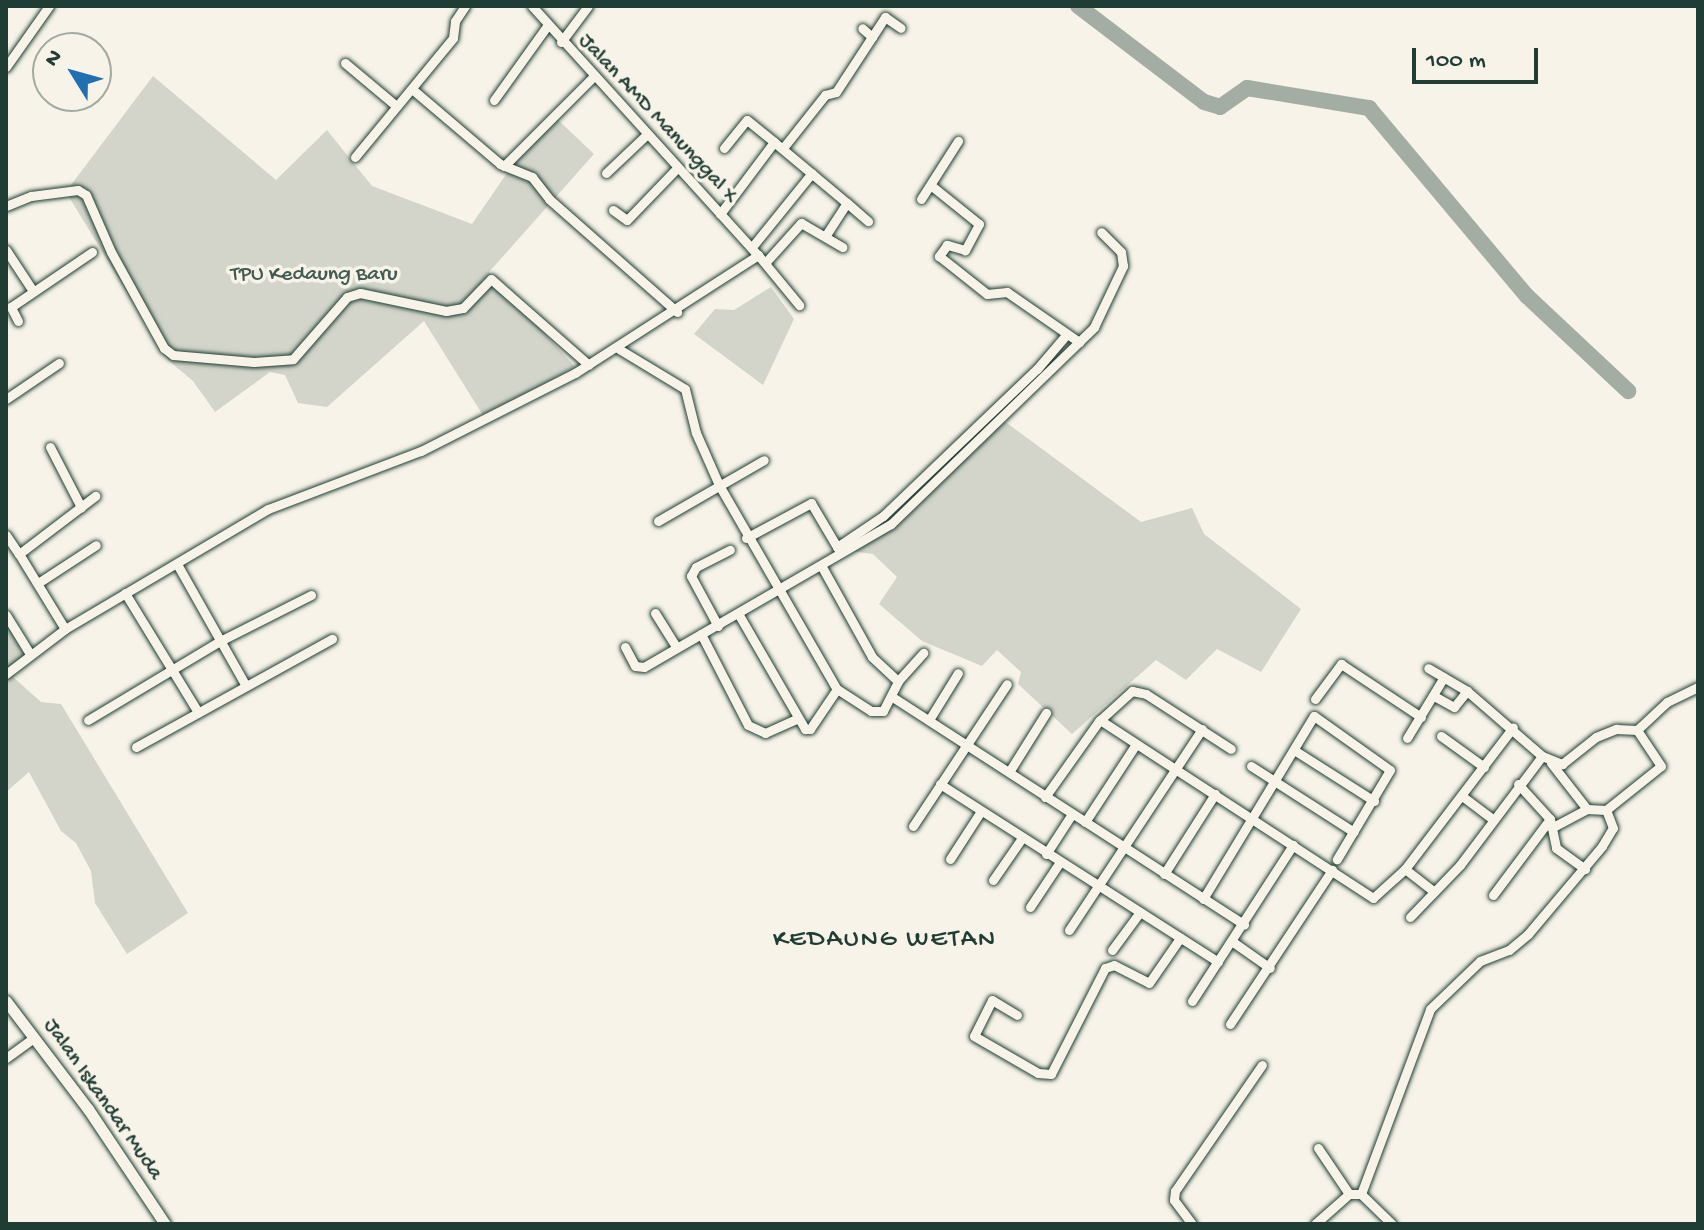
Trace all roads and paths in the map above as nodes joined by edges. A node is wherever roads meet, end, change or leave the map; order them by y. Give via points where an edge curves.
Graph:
1 (465, 6) edge
2 (532, 6) edge
3 (588, 6) edge
4 (49, 7) edge
5 (547, 26) junction
6 (862, 28) dead end
7 (901, 28) dead end
8 (872, 37) junction
9 (561, 42) junction
10 (345, 63) dead end
11 (6, 67) edge
12 (593, 77) junction
13 (412, 89) junction
14 (494, 100) dead end
15 (395, 105) junction
16 (646, 135) junction
17 (958, 141) dead end
18 (778, 145) junction
19 (724, 148) dead end
20 (355, 157) dead end
21 (504, 166) junction
22 (676, 169) junction
23 (606, 173) dead end
24 (812, 173) junction
25 (933, 187) junction
26 (921, 199) dead end
27 (847, 203) junction
28 (6, 206) edge
29 (613, 210) dead end
30 (720, 214) junction
31 (868, 221) dead end
32 (1101, 232) dead end
33 (826, 235) junction
34 (842, 247) dead end
35 (6, 250) edge
36 (92, 252) dead end
37 (758, 255) junction
38 (33, 291) junction
39 (799, 305) dead end
40 (677, 312) junction
41 (18, 321) dead end
42 (1066, 335) junction
43 (1079, 342) junction
44 (619, 349) junction
45 (59, 363) dead end
46 (589, 365) junction
47 (6, 399) edge
48 (50, 447) dead end
49 (764, 460) dead end
50 (719, 485) junction
51 (95, 496) dead end
52 (81, 507) junction
53 (658, 521) dead end
54 (6, 535) edge
55 (746, 538) junction
56 (96, 545) dead end
57 (730, 550) dead end
58 (839, 551) junction
59 (19, 554) junction
60 (177, 564) junction
61 (822, 567) junction
62 (38, 583) junction
63 (778, 592) junction
64 (125, 593) junction
65 (311, 595) dead end
66 (655, 613) dead end
67 (6, 615) edge
68 (739, 615) junction
69 (718, 626) junction
70 (65, 629) junction
71 (701, 634) junction
72 (332, 639) dead end
73 (220, 641) junction
74 (625, 647) dead end
75 (676, 647) junction
76 (923, 653) dead end
77 (30, 654) junction
78 (1428, 668) dead end
79 (171, 669) junction
80 (958, 673) dead end
81 (6, 674) edge
82 (1444, 677) junction
83 (898, 681) junction
84 (1007, 684) dead end
85 (246, 686) junction
86 (1698, 687) edge
87 (837, 689) junction
88 (1467, 691) junction
89 (1434, 696) junction
90 (894, 698) junction
91 (1315, 699) dead end
92 (198, 712) junction
93 (1046, 713) dead end
94 (1421, 717) junction
95 (796, 719) junction
96 (88, 720) dead end
97 (929, 720) junction
98 (1100, 720) junction
99 (1513, 727) junction
100 (1202, 729) junction
101 (1637, 730) junction
102 (1441, 736) dead end
103 (1407, 738) dead end
104 (1136, 744) junction
105 (968, 745) junction
106 (136, 747) dead end
107 (1231, 749) dead end
108 (1294, 750) junction
109 (1542, 756) junction
110 (1251, 766) dead end
111 (1484, 767) junction
112 (1176, 769) junction
113 (1009, 772) junction
114 (1278, 783) junction
115 (940, 784) junction
116 (1518, 784) junction
117 (1215, 794) junction
118 (1462, 796) junction
119 (1045, 797) junction
120 (1374, 801) junction
121 (1587, 809) junction
122 (1606, 810) junction
123 (981, 811) junction
124 (1072, 814) junction
125 (1492, 819) junction
126 (1254, 820) junction
127 (1085, 822) junction
128 (1551, 823) junction
129 (913, 826) dead end
130 (1354, 832) junction
131 (1022, 838) junction
132 (1293, 845) junction
133 (1123, 848) junction
134 (1046, 854) junction
135 (950, 859) dead end
136 (1337, 859) dead end
137 (1060, 862) junction
138 (1405, 869) junction
139 (1585, 869) junction
140 (1332, 870) junction
141 (1164, 874) junction
142 (993, 880) dead end
143 (1100, 885) junction
144 (1434, 892) junction
145 (1493, 895) dead end
146 (1203, 899) junction
147 (1030, 907) dead end
148 (1140, 912) junction
149 (1410, 917) dead end
150 (1244, 924) junction
151 (1069, 930) dead end
152 (1180, 938) junction
153 (1233, 942) junction
154 (1112, 950) dead end
155 (1218, 962) junction
156 (1270, 968) junction
157 (6, 1001) edge
158 (1192, 1001) dead end
159 (1017, 1015) dead end
160 (1230, 1024) dead end
161 (34, 1038) junction
162 (6, 1058) edge
163 (1262, 1065) dead end
164 (1318, 1148) dead end
165 (1349, 1194) junction
166 (1361, 1194) junction
167 (165, 1224) edge
168 (1192, 1224) edge
169 (1315, 1224) edge
170 (1392, 1224) edge

1 - 13 street via 455,21 453,38
2 - 5 street, Jalan AMD Manunggal X
3 - 9 street
4 - 11 street
5 - 9 street, Jalan AMD Manunggal X
5 - 14 street
6 - 8 street
7 - 8 street via 885,17
8 - 18 street via 836,92 825,95
9 - 12 street, Jalan AMD Manunggal X
10 - 15 street
12 - 16 street, Jalan AMD Manunggal X
12 - 21 street
13 - 15 street
13 - 21 street
15 - 20 street
16 - 22 street, Jalan AMD Manunggal X
16 - 23 street
17 - 25 street
18 - 19 street via 747,120
18 - 24 street
18 - 30 street
21 - 40 street via 532,177 549,199
22 - 29 street via 627,220
22 - 30 street, Jalan AMD Manunggal X
24 - 27 street
24 - 37 street
25 - 26 street
25 - 42 street via 979,224 965,250 947,245 939,256 987,294 1007,292
27 - 31 street
27 - 33 street
28 - 46 street via 31,196 68,192 88,198 111,252 164,348 173,355 254,362 293,359 347,297 360,293 446,311 463,308 486,282 496,280
30 - 37 street, Jalan AMD Manunggal X
32 - 43 street via 1121,252 1123,266 1100,318
33 - 34 street
33 - 37 street via 801,223
35 - 38 street
36 - 38 street
37 - 39 street, Jalan AMD Manunggal X
37 - 40 street
38 - 41 street via 11,307
40 - 44 street
42 - 43 street
42 - 58 street via 883,516
43 - 58 street via 891,524
44 - 46 street
44 - 50 street via 685,389 696,433
45 - 47 street
46 - 60 street via 421,451 271,508
48 - 52 street
49 - 50 street
50 - 53 street
50 - 55 street
51 - 52 street
52 - 59 street
54 - 59 street
55 - 58 street via 811,503
55 - 63 street
56 - 62 street
57 - 69 street via 700,564 691,576
58 - 61 street
59 - 62 street
60 - 64 street
60 - 73 street
61 - 63 street
61 - 83 street via 872,657
62 - 70 street
63 - 68 street
63 - 87 street
64 - 70 street
64 - 79 street
65 - 73 street
66 - 75 street
67 - 77 street
68 - 69 street
68 - 95 street
69 - 71 street
70 - 77 street
71 - 75 street
71 - 95 street via 748,725 765,733
72 - 85 street
73 - 79 street
73 - 85 street
74 - 75 street via 639,668
76 - 83 street
77 - 81 street
78 - 82 street
79 - 92 street
79 - 96 street
80 - 97 street
82 - 88 street
82 - 89 street
83 - 90 street
84 - 105 street
85 - 92 street
86 - 101 street via 1667,702
87 - 90 street via 871,711 883,711
87 - 95 street via 810,729
88 - 89 street via 1454,707
88 - 99 street
89 - 94 street
90 - 97 street
91 - 94 street via 1341,664
92 - 106 street
93 - 113 street
94 - 103 street
97 - 105 street
98 - 100 street via 1136,690
98 - 104 street
98 - 119 street
99 - 109 street
99 - 111 street
100 - 107 street
100 - 112 street
101 - 109 street via 1616,729 1596,737 1562,764
101 - 122 street via 1661,766
102 - 111 street
104 - 112 street
104 - 127 street
105 - 113 street
105 - 115 street
108 - 114 street
108 - 120 street
108 - 120 street via 1315,716 1390,770
109 - 116 street
109 - 121 street via 1575,788
110 - 114 street
111 - 118 street
112 - 117 street
112 - 133 street
113 - 119 street
114 - 126 street
114 - 130 street
115 - 123 street
115 - 129 street
116 - 125 street
116 - 128 street
117 - 126 street
117 - 141 street
118 - 125 street
118 - 138 street
119 - 124 street
120 - 130 street
121 - 122 street
121 - 128 street
122 - 139 street via 1613,828
123 - 131 street
123 - 135 street
124 - 127 street
124 - 134 street
125 - 144 street
126 - 132 street
126 - 146 street
127 - 133 street
128 - 139 street via 1556,848
128 - 145 street
130 - 136 street
131 - 134 street
131 - 142 street
132 - 140 street
132 - 150 street
133 - 141 street
133 - 143 street
134 - 137 street
137 - 143 street
137 - 147 street
138 - 140 street via 1373,898
138 - 144 street
139 - 166 street via 1519,942 1480,961 1437,997
140 - 156 street
141 - 146 street
143 - 148 street
143 - 151 street
144 - 149 street
146 - 150 street
148 - 152 street
148 - 154 street
150 - 153 street
152 - 155 street
152 - 159 street via 1149,983 1114,965 1105,968 1051,1074 1038,1073 974,1036 992,1000
153 - 155 street
153 - 156 street
155 - 158 street
156 - 160 street
157 - 161 street, Jalan Iskandar Muda
161 - 162 street
161 - 167 street, Jalan Iskandar Muda
163 - 168 street via 1175,1191 1174,1200
164 - 165 street
165 - 166 street
165 - 169 street
166 - 170 street

